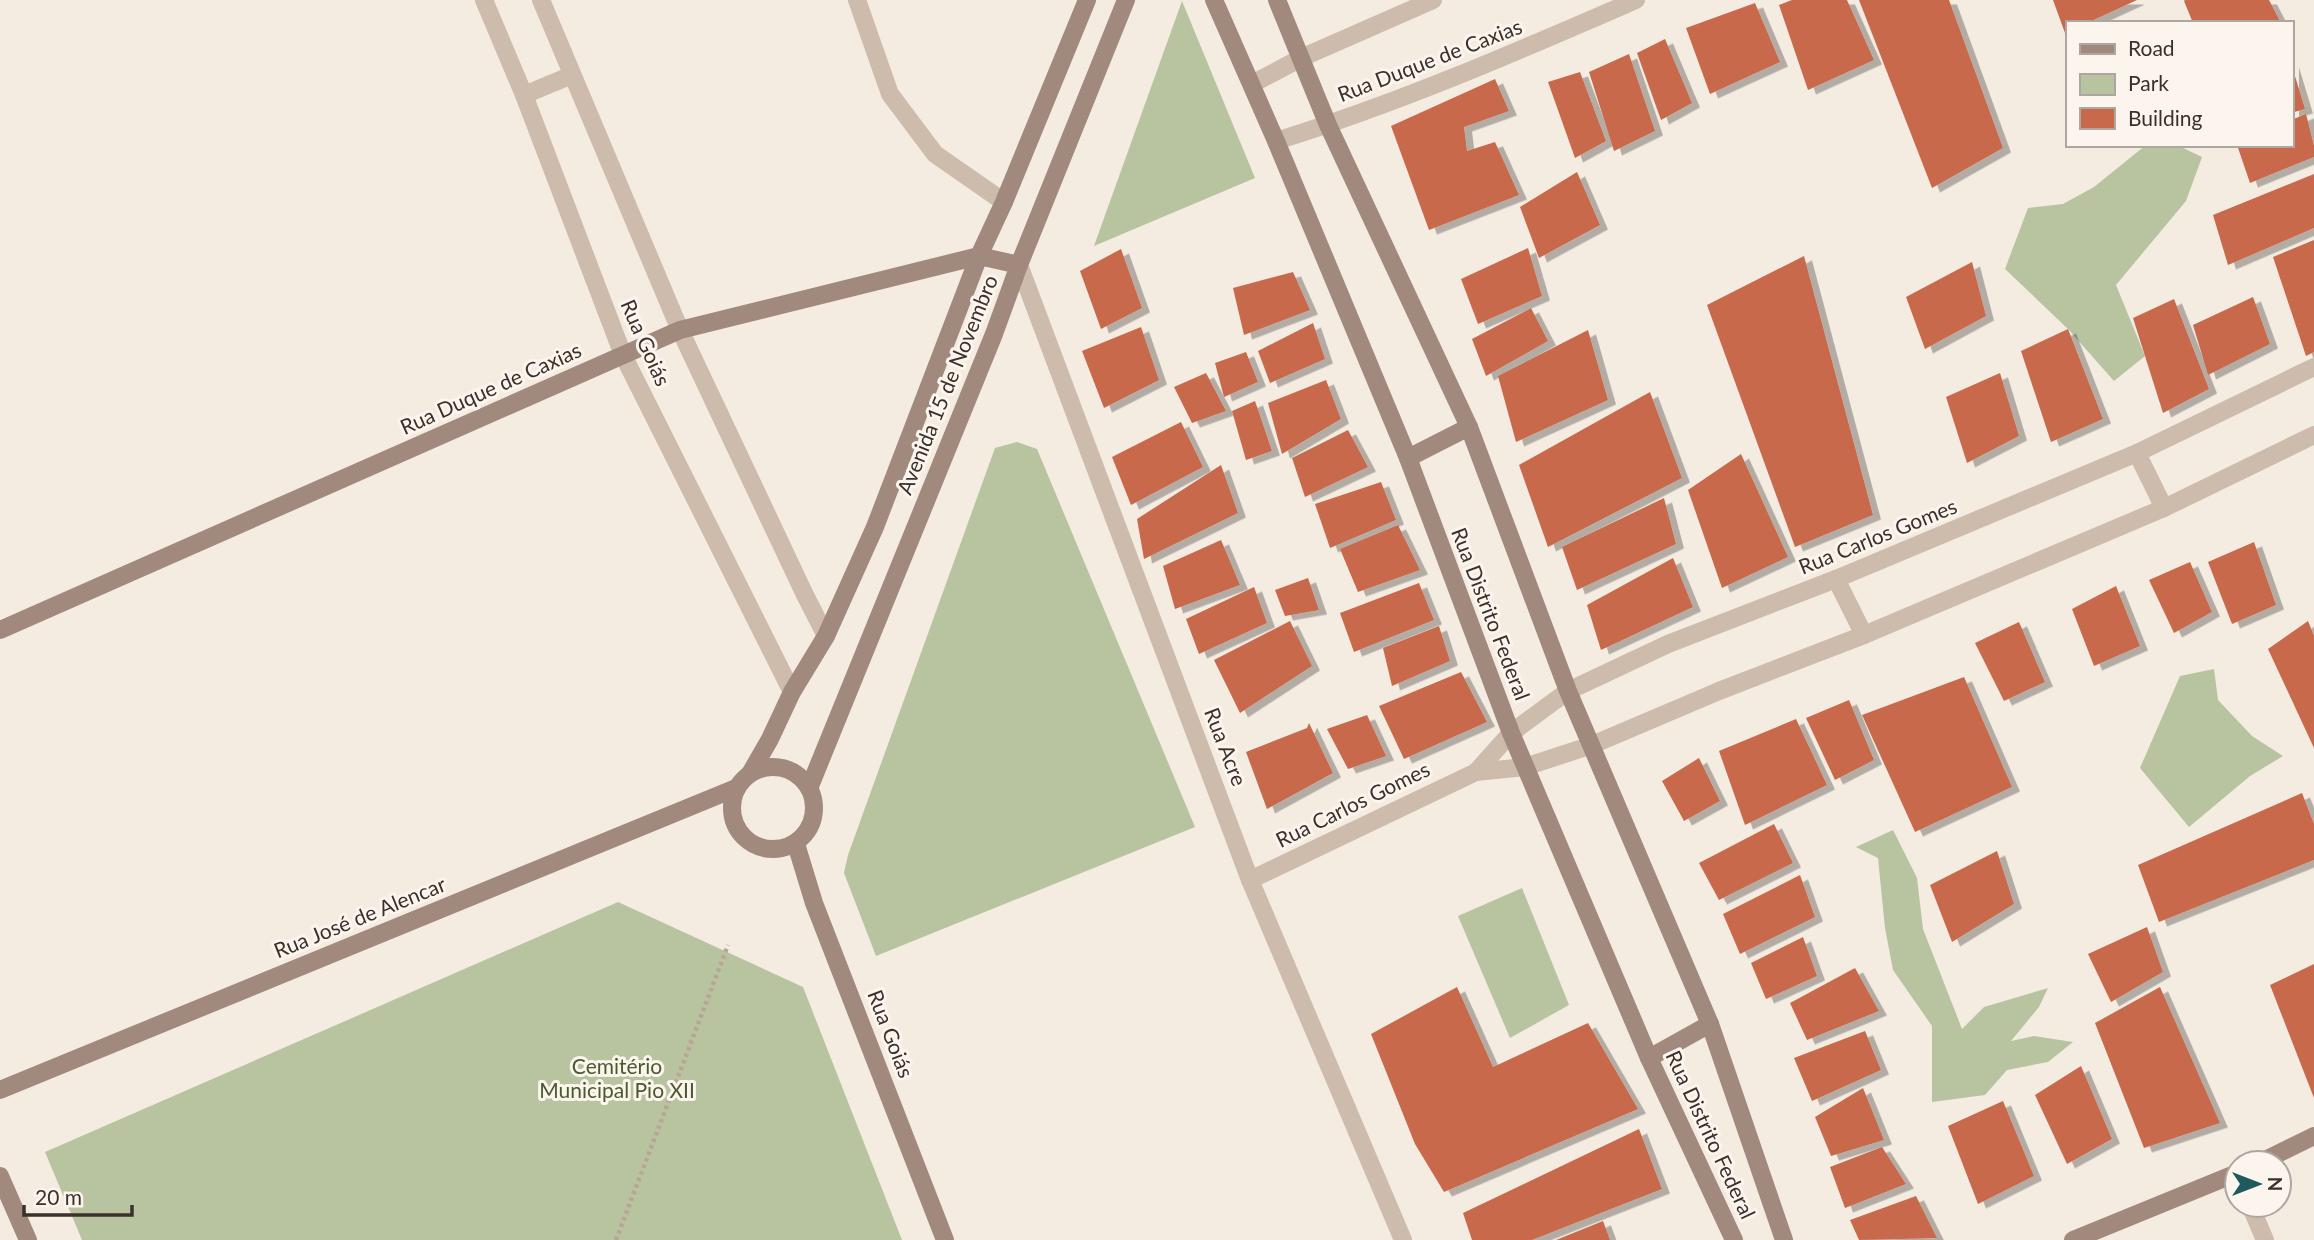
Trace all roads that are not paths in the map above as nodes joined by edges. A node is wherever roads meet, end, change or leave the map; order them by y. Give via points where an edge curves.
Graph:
1 (484, 0) edge
2 (541, 0) edge
3 (857, 0) edge
4 (1087, 0) edge
5 (1126, 0) edge
6 (1214, 0) edge
7 (1277, 0) edge
8 (1433, 0) edge
9 (1636, 0) edge
10 (1301, 58) junction
11 (572, 75) junction
12 (1252, 84) junction
13 (524, 95) junction
14 (1328, 125) junction
15 (1276, 141) junction
16 (1004, 202) junction
17 (979, 256) junction
18 (1019, 265) junction
19 (680, 330) junction
20 (623, 355) junction
21 (2314, 367) edge
22 (1469, 427) junction
23 (2314, 435) edge
24 (2137, 453) junction
25 (1408, 458) junction
26 (2164, 509) junction
27 (1836, 579) junction
28 (0, 630) edge
29 (1864, 635) junction
30 (826, 636) junction
31 (1568, 691) junction
32 (792, 692) junction
33 (1511, 733) junction
34 (1592, 745) junction
35 (1525, 767) junction
36 (751, 772) junction
37 (1476, 772) junction
38 (810, 786) junction
39 (736, 788) junction
40 (796, 844) junction
41 (1250, 880) junction
42 (1710, 1024) junction
43 (1648, 1058) junction
44 (0, 1090) edge
45 (2314, 1136) edge
46 (2288, 1149) edge
47 (0, 1176) edge
48 (2223, 1179) edge
49 (2256, 1219) edge
50 (28, 1240) edge
51 (945, 1240) edge
52 (1403, 1240) edge
53 (1734, 1240) edge
54 (1784, 1240) edge
55 (2073, 1240) edge
56 (2265, 1240) edge

1 - 13 street, Rua Goiás
2 - 11 street, Rua Goiás
3 - 16 street via 890,94 935,154
4 - 16 street, Avenida 15 de Novembro
5 - 18 street, Avenida 15 de Novembro
6 - 12 street, Rua Distrito Federal
7 - 10 street, Rua Distrito Federal
8 - 10 street
9 - 14 street, Rua Duque de Caxias via 1469,72
10 - 12 street
10 - 14 street, Rua Distrito Federal
11 - 13 street
11 - 19 street, Rua Goiás
12 - 15 street, Rua Distrito Federal
13 - 20 street, Rua Goiás
14 - 15 street, Rua Duque de Caxias
14 - 22 street, Rua Distrito Federal
15 - 25 street, Rua Distrito Federal
16 - 17 street, Avenida 15 de Novembro
17 - 18 street, Rua Duque de Caxias
17 - 19 street, Rua Duque de Caxias
17 - 30 street, Avenida 15 de Novembro via 875,527
18 - 38 street, Avenida 15 de Novembro
18 - 41 street, Rua Acre
19 - 20 street, Rua Duque de Caxias
19 - 30 street, Rua Goiás
20 - 28 street, Rua Duque de Caxias
20 - 32 street, Rua Goiás
21 - 24 street, Rua Carlos Gomes
22 - 25 street
22 - 31 street, Rua Distrito Federal
23 - 26 street, Rua Carlos Gomes
24 - 26 street
24 - 27 street, Rua Carlos Gomes
25 - 33 street, Rua Distrito Federal
26 - 29 street, Rua Carlos Gomes
27 - 29 street
27 - 31 street, Rua Carlos Gomes via 1668,644
29 - 34 street, Rua Carlos Gomes
30 - 32 street, Avenida 15 de Novembro
31 - 33 street, Rua Carlos Gomes
31 - 34 street, Rua Distrito Federal
32 - 36 street, Avenida 15 de Novembro
33 - 35 street, Rua Distrito Federal
33 - 37 street, Rua Carlos Gomes
34 - 35 street, Rua Carlos Gomes
34 - 42 street, Rua Distrito Federal
35 - 37 street, Rua Carlos Gomes
35 - 43 street, Rua Distrito Federal
36 - 38 street via 772,765 794,771
36 - 39 street, Avenida 15 de Novembro
37 - 41 street, Rua Carlos Gomes
38 - 40 street, Avenida 15 de Novembro via 816,807 811,828
39 - 40 street via 731,810 738,830 754,845 775,850
39 - 44 street, Rua José de Alencar
40 - 51 street, Rua Goiás via 814,903
41 - 52 street, Rua Acre
42 - 43 street
42 - 54 street, Rua Distrito Federal
43 - 53 street, Rua Distrito Federal
45 - 46 street
47 - 50 street
48 - 55 street
49 - 56 street

